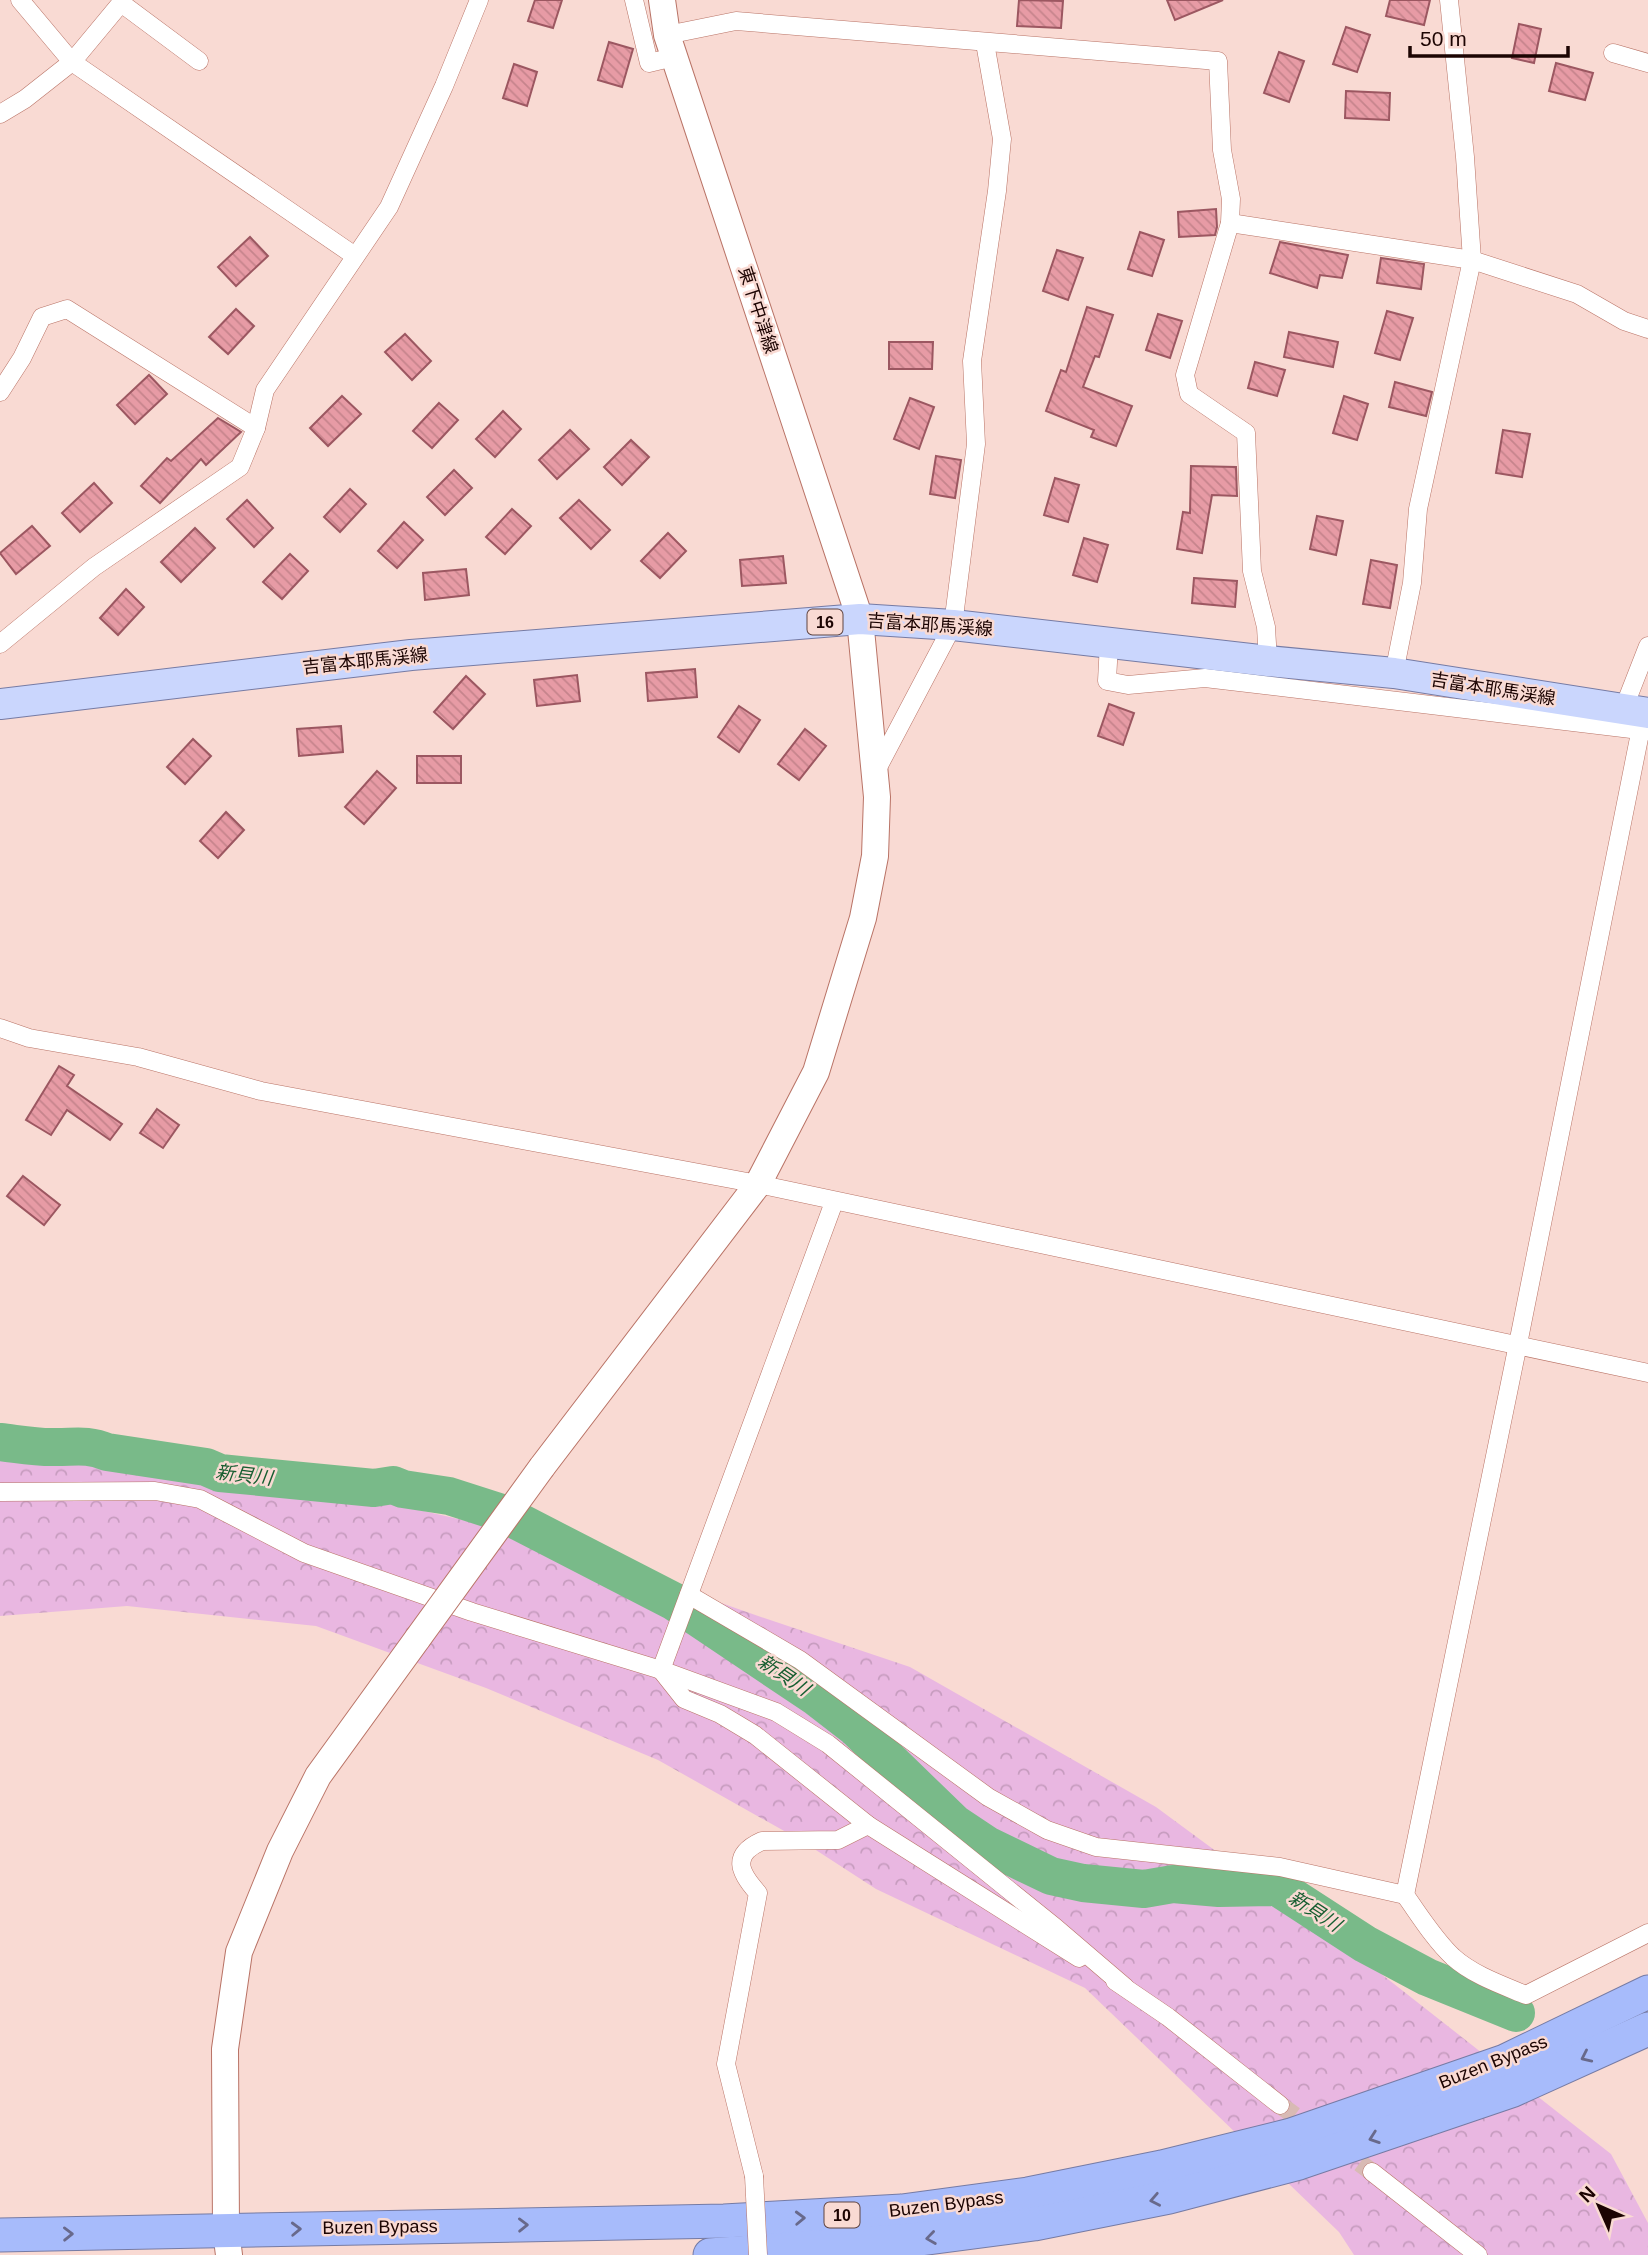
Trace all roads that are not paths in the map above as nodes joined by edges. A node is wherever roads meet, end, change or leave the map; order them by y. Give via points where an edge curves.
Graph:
1 (20, 0) edge
2 (480, 0) edge
3 (634, 0) edge
4 (662, 0) edge
5 (1449, 0) edge
6 (120, 1) edge
7 (985, 43) junction
8 (671, 46) junction
9 (1613, 53) dead end
10 (199, 61) dead end
11 (72, 62) junction
12 (1648, 63) edge
13 (0, 114) edge
14 (1230, 223) junction
15 (355, 257) junction
16 (1472, 260) junction
17 (1648, 330) edge
18 (0, 392) edge
19 (256, 428) junction
20 (860, 620) junction
21 (953, 625) junction
22 (1109, 643) junction
23 (0, 644) edge
24 (1648, 646) edge
25 (1268, 661) junction
26 (1206, 666) junction
27 (1394, 673) junction
28 (0, 704) edge
29 (1641, 719) edge
30 (875, 773) junction
31 (0, 1028) edge
32 (758, 1184) junction
33 (834, 1202) junction
34 (1518, 1345) junction
35 (1648, 1373) edge
36 (0, 1492) edge
37 (689, 1595) junction
38 (661, 1670) junction
39 (868, 1825) junction
40 (1405, 1895) junction
41 (1648, 1933) edge
42 (1125, 1987) junction
43 (1648, 1993) edge
44 (1648, 2029) edge
45 (1280, 2105) tunnel mouth
46 (1372, 2172) tunnel mouth
47 (0, 2235) edge
48 (228, 2243) edge
49 (710, 2255) edge
50 (758, 2255) edge
51 (1478, 2255) edge

1 - 11 street
2 - 15 street via 389,207
3 - 8 street via 649,63
4 - 8 street, 東下中津線
5 - 16 street
6 - 10 street
6 - 11 street
7 - 8 street via 736,21
7 - 14 street via 1218,61
7 - 21 street via 1002,139 972,361 976,443
8 - 20 street, 東下中津線
9 - 12 street
11 - 13 street
11 - 15 street
14 - 16 street
14 - 25 street via 1185,375 1189,394 1247,433 1252,571 1266,627
15 - 19 street via 265,390
16 - 17 street via 1577,294
16 - 27 street via 1418,509 1412,583
18 - 19 street via 43,317 66,309
19 - 23 street via 240,467 94,567
20 - 21 main road, 吉富本耶馬渓線 / 16
20 - 28 main road, 吉富本耶馬渓線 / 16 via 411,656
20 - 30 street, 東下中津線
21 - 22 main road, 吉富本耶馬渓線 / 16
21 - 30 street
22 - 26 main road, 吉富本耶馬渓線 / 16
22 - 26 street via 1107,681 1128,685
24 - 29 street
25 - 26 main road, 吉富本耶馬渓線 / 16
25 - 27 main road, 吉富本耶馬渓線 / 16
26 - 29 street
27 - 29 main road, 吉富本耶馬渓線 / 16
29 - 34 street
30 - 32 street, 東下中津線 via 875,856 863,918 816,1072
31 - 32 street via 29,1038 138,1057 261,1091
32 - 33 street
32 - 48 street, 東下中津線, bridge via 542,1467 318,1776 280,1850 239,1952 225,2049
33 - 34 street
33 - 37 street
34 - 35 street
34 - 40 street
36 - 38 street via 155,1491 200,1499 304,1553 472,1612
37 - 38 street
37 - 40 street via 800,1660 988,1797 1047,1830 1096,1847 1280,1867
38 - 39 street via 684,1699 755,1735
38 - 42 street via 776,1712 828,1744
39 - 42 street
39 - 50 street, bridge via 838,1840 762,1841 742,1856 744,1878 758,1893 726,2064 754,2176
40 - 41 street via 1454,1958 1526,1995
42 - 45 street
48 -> 43 highway, Buzen Bypass / 10 via 817,2217 902,2211 1028,2193 1291,2135 1505,2062
44 -> 49 highway, Buzen Bypass / 10 via 1511,2091 1299,2163 1169,2197 1034,2224 912,2240
46 - 51 street
47 -> 48 highway, Buzen Bypass / 10

